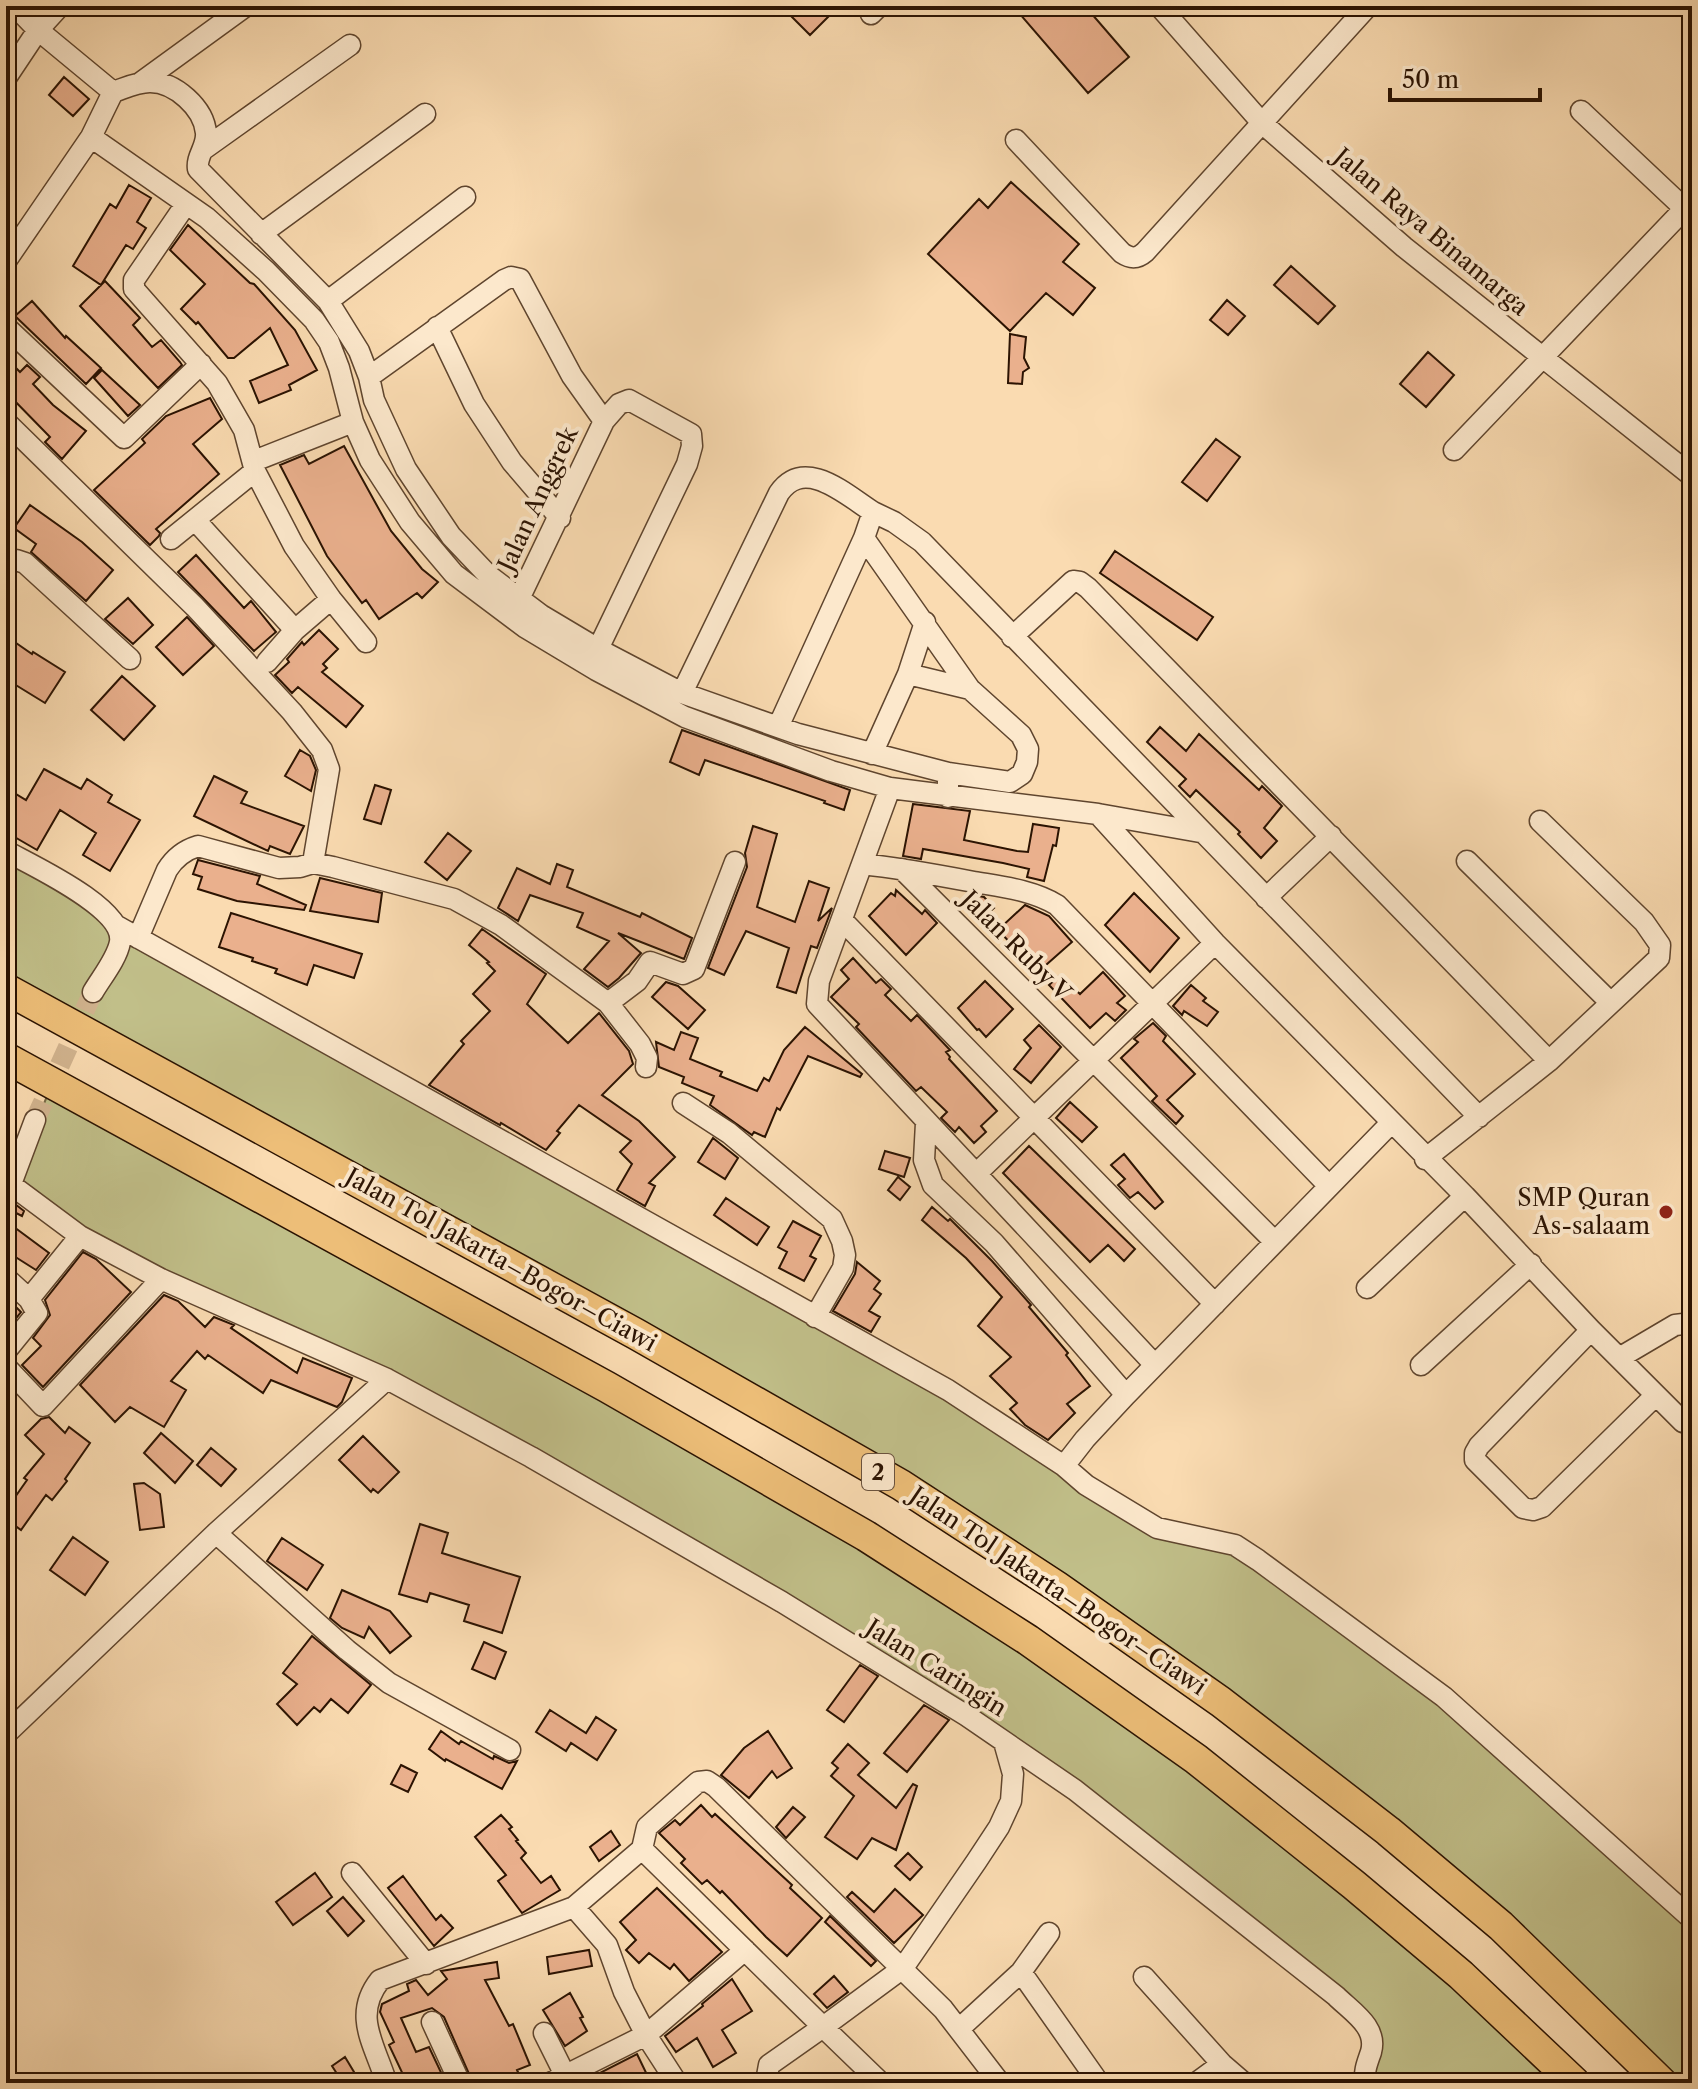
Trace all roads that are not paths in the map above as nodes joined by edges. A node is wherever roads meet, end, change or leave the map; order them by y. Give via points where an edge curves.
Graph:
1 (15, 6) edge
2 (60, 6) edge
3 (246, 6) edge
4 (1159, 6) edge
5 (1368, 6) edge
6 (38, 30) junction
7 (350, 45) dead end
8 (6, 78) edge
9 (140, 83) junction
10 (113, 92) junction
11 (1581, 111) dead end
12 (425, 114) dead end
13 (1262, 123) junction
14 (91, 137) junction
15 (1016, 140) dead end
16 (204, 149) junction
17 (465, 197) dead end
18 (186, 204) junction
19 (1688, 205) edge
20 (261, 234) junction
21 (6, 261) edge
22 (328, 301) junction
23 (6, 327) edge
24 (437, 327) junction
25 (1543, 359) junction
26 (201, 364) junction
27 (369, 377) junction
28 (604, 421) junction
29 (6, 422) edge
30 (353, 422) junction
31 (1454, 450) dead end
32 (255, 466) junction
33 (1692, 476) edge
34 (873, 512) junction
35 (560, 518) junction
36 (195, 520) junction
37 (864, 538) junction
38 (171, 539) dead end
39 (7, 558) edge
40 (331, 599) junction
41 (519, 599) junction
42 (925, 622) junction
43 (295, 630) junction
44 (1012, 637) junction
45 (366, 642) dead end
46 (598, 649) junction
47 (130, 659) dead end
48 (267, 662) dead end
49 (908, 674) junction
50 (970, 689) junction
51 (682, 693) junction
52 (778, 727) junction
53 (872, 754) junction
54 (948, 773) junction
55 (890, 788) junction
56 (948, 797) junction
57 (1098, 814) junction
58 (1540, 821) dead end
59 (1200, 832) junction
60 (1331, 836) junction
61 (6, 851) edge
62 (1467, 861) dead end
63 (735, 862) dead end
64 (313, 863) junction
65 (862, 864) junction
66 (902, 869) junction
67 (1266, 898) junction
68 (842, 920) junction
69 (117, 926) junction
70 (138, 938) junction
71 (1215, 943) junction
72 (6, 989) edge
73 (93, 992) tunnel mouth
74 (608, 1003) junction
75 (1153, 1003) junction
76 (1611, 1003) junction
77 (6, 1058) edge
78 (1093, 1060) junction
79 (1549, 1061) junction
80 (646, 1067) dead end
81 (683, 1103) dead end
82 (1479, 1117) junction
83 (1033, 1119) junction
84 (35, 1120) tunnel mouth
85 (926, 1123) junction
86 (1391, 1123) junction
87 (1425, 1159) junction
88 (976, 1174) junction
89 (9, 1183) edge
90 (1329, 1186) junction
91 (1465, 1196) junction
92 (80, 1236) junction
93 (1275, 1242) junction
94 (1531, 1264) junction
95 (6, 1278) edge
96 (161, 1279) junction
97 (1367, 1288) dead end
98 (29, 1299) junction
99 (1215, 1304) junction
100 (815, 1317) junction
101 (1692, 1323) edge
102 (1591, 1330) junction
103 (6, 1351) edge
104 (1619, 1358) junction
105 (1155, 1365) junction
106 (1421, 1365) dead end
107 (6, 1367) edge
108 (387, 1379) junction
109 (1126, 1395) junction
110 (1656, 1395) junction
111 (1683, 1422) dead end
112 (1064, 1466) junction
113 (216, 1533) junction
114 (6, 1734) edge
115 (1004, 1742) junction
116 (510, 1750) dead end
117 (642, 1849) junction
118 (352, 1873) dead end
119 (574, 1907) junction
120 (1688, 1908) edge
121 (1049, 1933) dead end
122 (745, 1950) junction
123 (426, 1964) junction
124 (903, 1968) junction
125 (1021, 1972) junction
126 (1144, 1977) dead end
127 (432, 2022) dead end
128 (823, 2027) junction
129 (960, 2028) junction
130 (544, 2033) dead end
131 (646, 2035) junction
132 (1222, 2064) junction
133 (384, 2081) edge
134 (562, 2081) edge
135 (460, 2083) edge
136 (677, 2083) edge
137 (770, 2083) edge
138 (881, 2083) edge
139 (1000, 2083) edge
140 (1099, 2083) edge
141 (1196, 2083) edge
142 (1244, 2083) edge
143 (1365, 2083) edge
144 (1575, 2083) edge
145 (1662, 2083) edge

1 - 6 street
2 - 6 street
3 - 9 street
4 - 13 street, Jalan Raya Binamarga
5 - 13 street
6 - 8 street
6 - 10 street
7 - 16 street
9 - 10 street
9 - 16 street via 165,84 187,98 204,123
10 - 14 street
11 - 19 street
12 - 20 street
13 - 15 street via 1136,258 1116,246
13 - 25 street, Jalan Raya Binamarga
14 - 18 street
14 - 21 street
16 - 20 street via 198,169
17 - 22 street
18 - 26 street via 134,280 134,289
18 - 30 street via 266,271 314,320 339,368
19 - 25 street
20 - 22 street
22 - 27 street
23 - 26 street via 124,438
24 - 27 street
24 - 28 street via 504,280 520,279 572,376
24 - 35 street via 481,416
25 - 31 street
25 - 33 street, Jalan Raya Binamarga
26 - 32 street via 244,430
27 - 41 street via 406,469 451,536
28 - 35 street, Jalan Anggrek
28 - 46 street via 629,400 691,434 692,446
29 - 64 street via 195,607 322,750 329,769
30 - 32 street
30 - 55 street via 383,480 431,548 463,582 526,628 685,717
32 - 36 street
32 - 40 street via 294,546
34 - 37 street
34 - 44 street via 922,542
34 - 51 street via 816,478 804,476 785,485
35 - 41 street, Jalan Anggrek
36 - 38 street
36 - 43 street
37 - 42 street
37 - 52 street
39 - 47 street via 25,563
40 - 43 street
40 - 45 street
41 - 46 street
42 - 49 street
42 - 50 street
43 - 48 street
44 - 59 street
44 - 60 street via 1073,581 1080,582
46 - 51 street
49 - 50 street
49 - 53 street
50 - 54 street via 1021,735 1027,762 1010,782
51 - 52 street
52 - 53 street
53 - 54 street
54 - 56 street
55 - 56 street
55 - 65 street
56 - 57 street
57 - 59 street
57 - 71 street
58 - 76 street via 1644,922 1660,945 1659,958
59 - 67 street
60 - 67 street
60 - 79 street
61 - 69 street via 97,905
62 - 76 street
63 - 74 street via 694,969 683,974 650,962 637,981
64 - 70 street via 279,868 198,846 189,849 167,870
64 - 74 street via 454,899 501,925
65 - 66 street
65 - 68 street
66 - 75 street via 1040,895 1057,905
66 - 78 street, Jalan Ruby V
67 - 82 street
68 - 83 street
68 - 85 street via 819,981 817,1004
69 - 70 street
69 - 73 street via 118,947
70 - 100 street
71 - 75 street
71 - 86 street
72 - 145 highway, Jalan Tol Jakarta–Bogor–Ciawi / 2 via 677,1357 901,1485 1056,1586 1221,1702 1388,1831 1501,1926
74 - 80 street via 640,1044
75 - 78 street
75 - 90 street
76 - 79 street
77 - 144 highway via 632,1401 866,1536 1028,1640 1196,1759 1354,1885 1461,1975
78 - 83 street
78 - 93 street, Jalan Ruby V
79 - 82 street
81 - 100 street via 729,1133 832,1219 842,1241 843,1268
82 - 87 street
83 - 88 street
83 - 99 street
84 - 89 street
85 - 88 street
85 - 109 street via 924,1160 933,1185 994,1243
86 - 87 street
86 - 90 street
87 - 91 street
88 - 105 street
89 - 92 street, Jalan Caringin
90 - 93 street
91 - 94 street
91 - 97 street
92 - 96 street, Jalan Caringin
92 - 98 street
93 - 99 street
94 - 102 street
94 - 106 street
95 - 98 street
96 - 107 street via 43,1406
96 - 108 street, Jalan Caringin
98 - 103 street via 37,1313
99 - 105 street
100 - 112 street via 948,1390
101 - 104 street via 1675,1325
102 - 104 street
102 - 110 street via 1479,1446 1475,1460 1523,1508 1542,1507
104 - 110 street
105 - 109 street
108 - 113 street
108 - 115 street, Jalan Caringin via 782,1602
109 - 112 street
110 - 111 street
112 - 120 street via 1157,1528 1235,1545 1258,1560 1444,1697
113 - 114 street
113 - 116 street via 389,1683
115 - 124 street via 1013,1774 1003,1819
115 - 143 street, Jalan Caringin via 1087,1798 1336,1996 1369,2028 1372,2050
117 - 119 street
117 - 122 street
117 - 124 street via 647,1827 698,1782 707,1781
118 - 123 street
119 - 123 street
119 - 131 street via 607,1945
121 - 125 street
122 - 128 street
122 - 131 street
123 - 133 street via 380,1980 369,1994 364,2020
124 - 128 street
124 - 129 street
125 - 129 street
125 - 140 street
126 - 132 street
127 - 135 street
128 - 137 street via 769,2065
128 - 138 street
129 - 139 street
130 - 134 street
131 - 134 street
131 - 136 street
132 - 141 street
132 - 142 street

